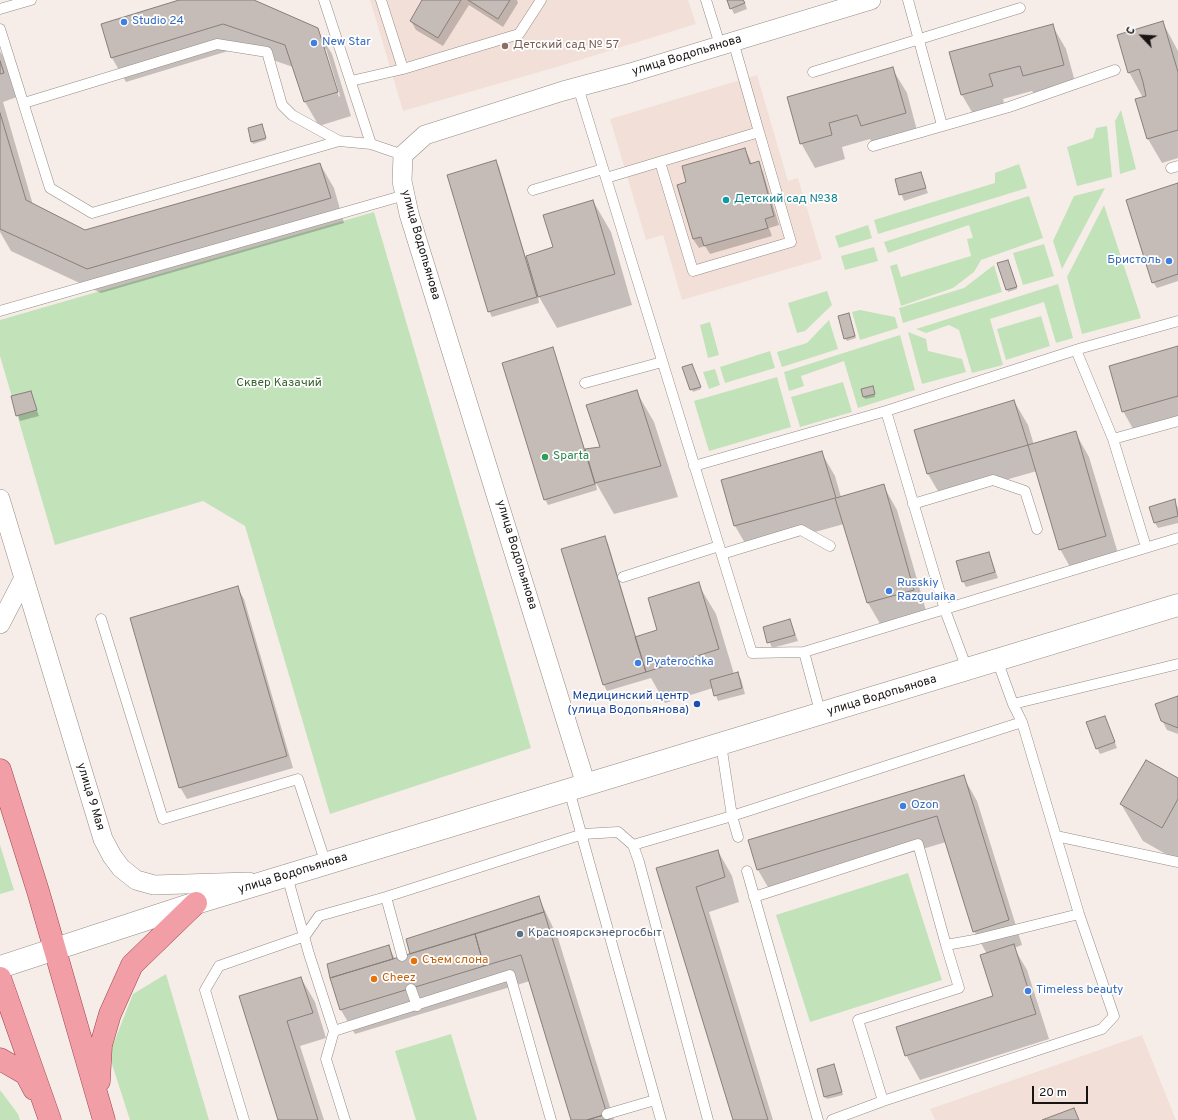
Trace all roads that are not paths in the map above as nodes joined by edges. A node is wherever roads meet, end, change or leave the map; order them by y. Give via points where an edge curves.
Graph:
1 (31, 0) edge
2 (324, 0) edge
3 (381, 0) edge
4 (541, 0) edge
5 (706, 0) edge
6 (871, 0) edge
7 (908, 0) edge
8 (1020, 8) dead end
9 (0, 9) edge
10 (0, 29) edge
11 (918, 40) junction
12 (727, 43) junction
13 (402, 69) junction
14 (1115, 70) dead end
15 (813, 72) dead end
16 (351, 81) junction
17 (578, 87) junction
18 (24, 103) junction
19 (942, 125) junction
20 (759, 132) junction
21 (339, 141) junction
22 (371, 144) junction
23 (873, 146) dead end
24 (403, 155) junction
25 (660, 162) junction
26 (604, 173) junction
27 (534, 190) dead end
28 (405, 195) junction
29 (0, 311) edge
30 (1178, 321) edge
31 (1076, 350) junction
32 (662, 362) junction
33 (585, 383) dead end
34 (886, 411) junction
35 (1178, 421) edge
36 (1114, 439) junction
37 (694, 466) junction
38 (0, 499) edge
39 (913, 504) junction
40 (1037, 529) dead end
41 (1178, 538) edge
42 (830, 546) dead end
43 (1146, 547) junction
44 (720, 550) junction
45 (623, 577) dead end
46 (24, 578) junction
47 (1178, 605) edge
48 (945, 610) junction
49 (101, 619) dead end
50 (0, 624) edge
51 (804, 652) junction
52 (997, 660) junction
53 (1178, 664) edge
54 (967, 669) junction
55 (1013, 704) junction
56 (821, 715) junction
57 (1022, 722) junction
58 (721, 744) junction
59 (0, 770) edge
60 (578, 788) junction
61 (732, 816) junction
62 (583, 834) junction
63 (1056, 836) junction
64 (738, 837) dead end
65 (633, 845) junction
66 (1178, 862) edge
67 (326, 864) junction
68 (747, 871) dead end
69 (288, 876) junction
70 (266, 882) junction
71 (386, 897) junction
72 (754, 897) junction
73 (196, 903) junction
74 (1079, 914) junction
75 (305, 936) junction
76 (946, 945) junction
77 (55, 948) junction
78 (402, 956) dead end
79 (0, 967) edge
80 (0, 978) edge
81 (411, 988) dead end
82 (417, 1006) junction
83 (334, 1031) junction
84 (0, 1060) edge
85 (98, 1098) junction
86 (655, 1100) junction
87 (883, 1101) junction
88 (607, 1114) dead end
89 (50, 1120) edge
90 (104, 1120) edge
91 (244, 1120) edge
92 (345, 1120) edge
93 (551, 1120) edge
94 (661, 1120) edge
95 (708, 1120) edge
96 (818, 1120) edge
97 (832, 1120) edge

1 - 9 lane
2 - 16 lane
3 - 13 lane
4 - 13 lane via 519,34
5 - 12 lane
6 - 12 street, улица Водопьянова
7 - 11 lane
8 - 11 lane
10 - 18 lane
11 - 15 lane
11 - 19 lane
12 - 17 street, улица Водопьянова
12 - 20 lane
13 - 16 lane
14 - 19 lane via 1009,107
16 - 22 lane
17 - 24 street, улица Водопьянова via 425,135
17 - 26 lane
18 - 21 lane via 218,44 266,52 286,111
18 - 21 lane via 50,188 92,213
19 - 23 lane
20 - 25 lane
20 - 25 lane via 791,242 693,271
21 - 22 lane
22 - 24 lane
24 - 28 street, улица Водопьянова via 402,181
25 - 26 lane
26 - 27 lane
26 - 32 lane
28 - 29 lane
28 - 60 street, улица Водопьянова
30 - 31 lane
31 - 34 lane
31 - 36 lane
32 - 33 lane
32 - 37 lane
34 - 37 lane
34 - 39 lane
35 - 36 lane
36 - 43 lane
37 - 44 lane
38 - 46 street, улица 9 Мая
39 - 40 lane via 992,480 1025,491
39 - 48 lane
41 - 43 lane
42 - 44 lane via 801,530
43 - 48 lane
44 - 45 lane
44 - 51 lane via 752,653
46 - 50 street
46 - 70 street, улица 9 Мая via 102,838 121,868 136,880 154,885
47 - 52 street, улица Водопьянова
48 - 51 lane
48 - 54 lane
49 - 67 lane via 162,819 298,778
51 - 56 lane
52 - 54 street, улица Водопьянова
52 - 55 lane
53 - 55 lane
54 - 56 street, улица Водопьянова
55 - 57 lane
56 - 58 street, улица Водопьянова
57 - 61 lane
57 - 63 lane
58 - 60 street, улица Водопьянова
58 - 61 lane
59 - 77 main road
60 - 62 lane
60 - 67 street, улица Водопьянова
61 - 64 lane
61 - 65 lane
62 - 65 lane via 618,832
62 - 71 lane
62 - 86 lane
63 - 66 lane
63 - 74 lane
65 - 95 lane
67 - 69 street, улица Водопьянова
68 - 72 lane
69 - 70 street, улица Водопьянова
69 - 75 lane
70 - 73 street, улица Водопьянова
71 - 75 lane via 319,916
71 - 78 lane
72 - 76 lane via 918,844
72 - 96 lane
73 - 77 street, улица Водопьянова
73 - 85 main road via 132,965 110,1014 101,1045
74 - 76 lane
74 - 87 lane via 1114,1016 1102,1029
75 - 83 lane
75 - 91 lane via 219,966 205,990
76 - 87 lane via 958,988 858,1020
77 - 79 street, улица Водопьянова
77 - 85 main road
80 - 89 main road
81 - 82 lane
82 - 83 lane
82 - 93 lane via 510,975
83 - 92 lane via 326,1059
84 - 89 main road via 26,1074
85 - 90 main road
86 - 88 lane
86 - 94 lane
87 - 97 lane

